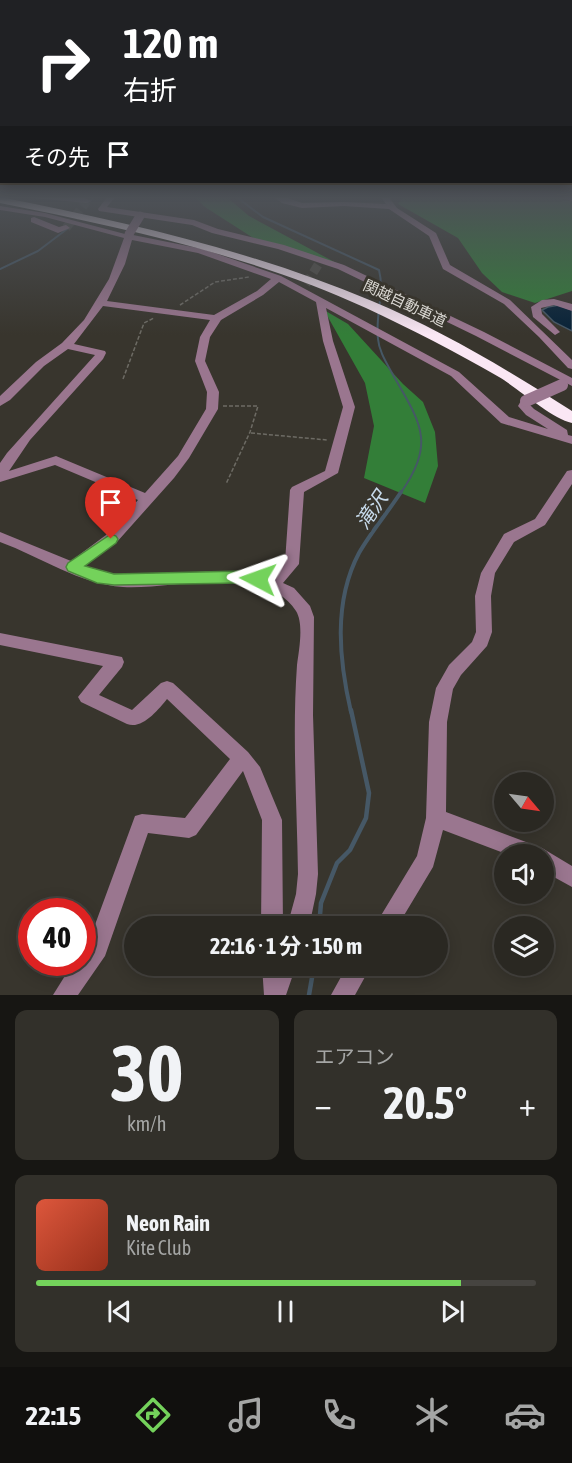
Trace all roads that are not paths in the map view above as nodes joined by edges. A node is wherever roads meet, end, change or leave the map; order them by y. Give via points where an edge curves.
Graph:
1 (128, 242) edge
2 (162, 242) edge
3 (191, 242) edge
4 (209, 242) edge
5 (262, 242) edge
6 (435, 242) edge
7 (278, 278) junction
8 (101, 303) junction
9 (320, 303) junction
10 (572, 308) edge
11 (216, 318) junction
12 (543, 335) junction
13 (66, 345) junction
14 (572, 366) edge
15 (569, 382) edge
16 (0, 402) edge
17 (572, 407) edge
18 (572, 418) edge
19 (572, 440) edge
20 (572, 474) edge
21 (0, 477) edge
22 (147, 499) junction
23 (0, 537) edge
24 (73, 567) junction
25 (273, 584) junction
26 (0, 639) edge
27 (242, 758) junction
28 (436, 818) junction
29 (506, 844) edge
30 (554, 866) edge
31 (572, 877) edge
32 (272, 916) edge
33 (301, 916) edge
34 (392, 916) edge
35 (273, 976) edge
36 (281, 976) edge
37 (354, 976) edge
38 (64, 995) edge
39 (274, 995) edge
40 (342, 995) edge

1 - 8 street
2 - 7 street
3 - 18 highway, 関越自動車道 via 304,277 376,307 439,337
4 - 17 highway, 関越自動車道 via 303,270 373,298 447,333
5 - 15 street via 373,281
6 - 12 street via 446,267 507,302
7 - 9 street via 304,287
7 - 11 street
8 - 11 street
8 - 13 street
9 - 19 street via 455,374 506,420
9 - 25 street via 349,407 331,473 297,490 292,564
10 - 12 street via 559,301 536,307 537,315 555,333
11 - 22 street via 205,337 200,361 213,392 212,406 183,458
12 - 14 street
13 - 16 street
13 - 21 street via 101,353 16,447
15 - 19 street, bridge via 526,401 524,406
20 - 28 street via 540,522 509,538 488,573 483,596 484,632 479,646 455,670 445,688 438,722
21 - 22 street via 56,460
22 - 24 street via 111,539
23 - 24 street
24 - 25 street via 114,580 243,577
25 - 33 street via 300,604 307,624 304,690 308,874
26 - 27 street via 116,662 87,697 133,719 166,688
27 - 32 street via 251,767 272,820
27 - 38 street via 189,828 142,822 97,948
28 - 29 street
28 - 34 street via 426,860
30 - 31 street
35 - 39 street
36 - 39 street
37 - 40 street

